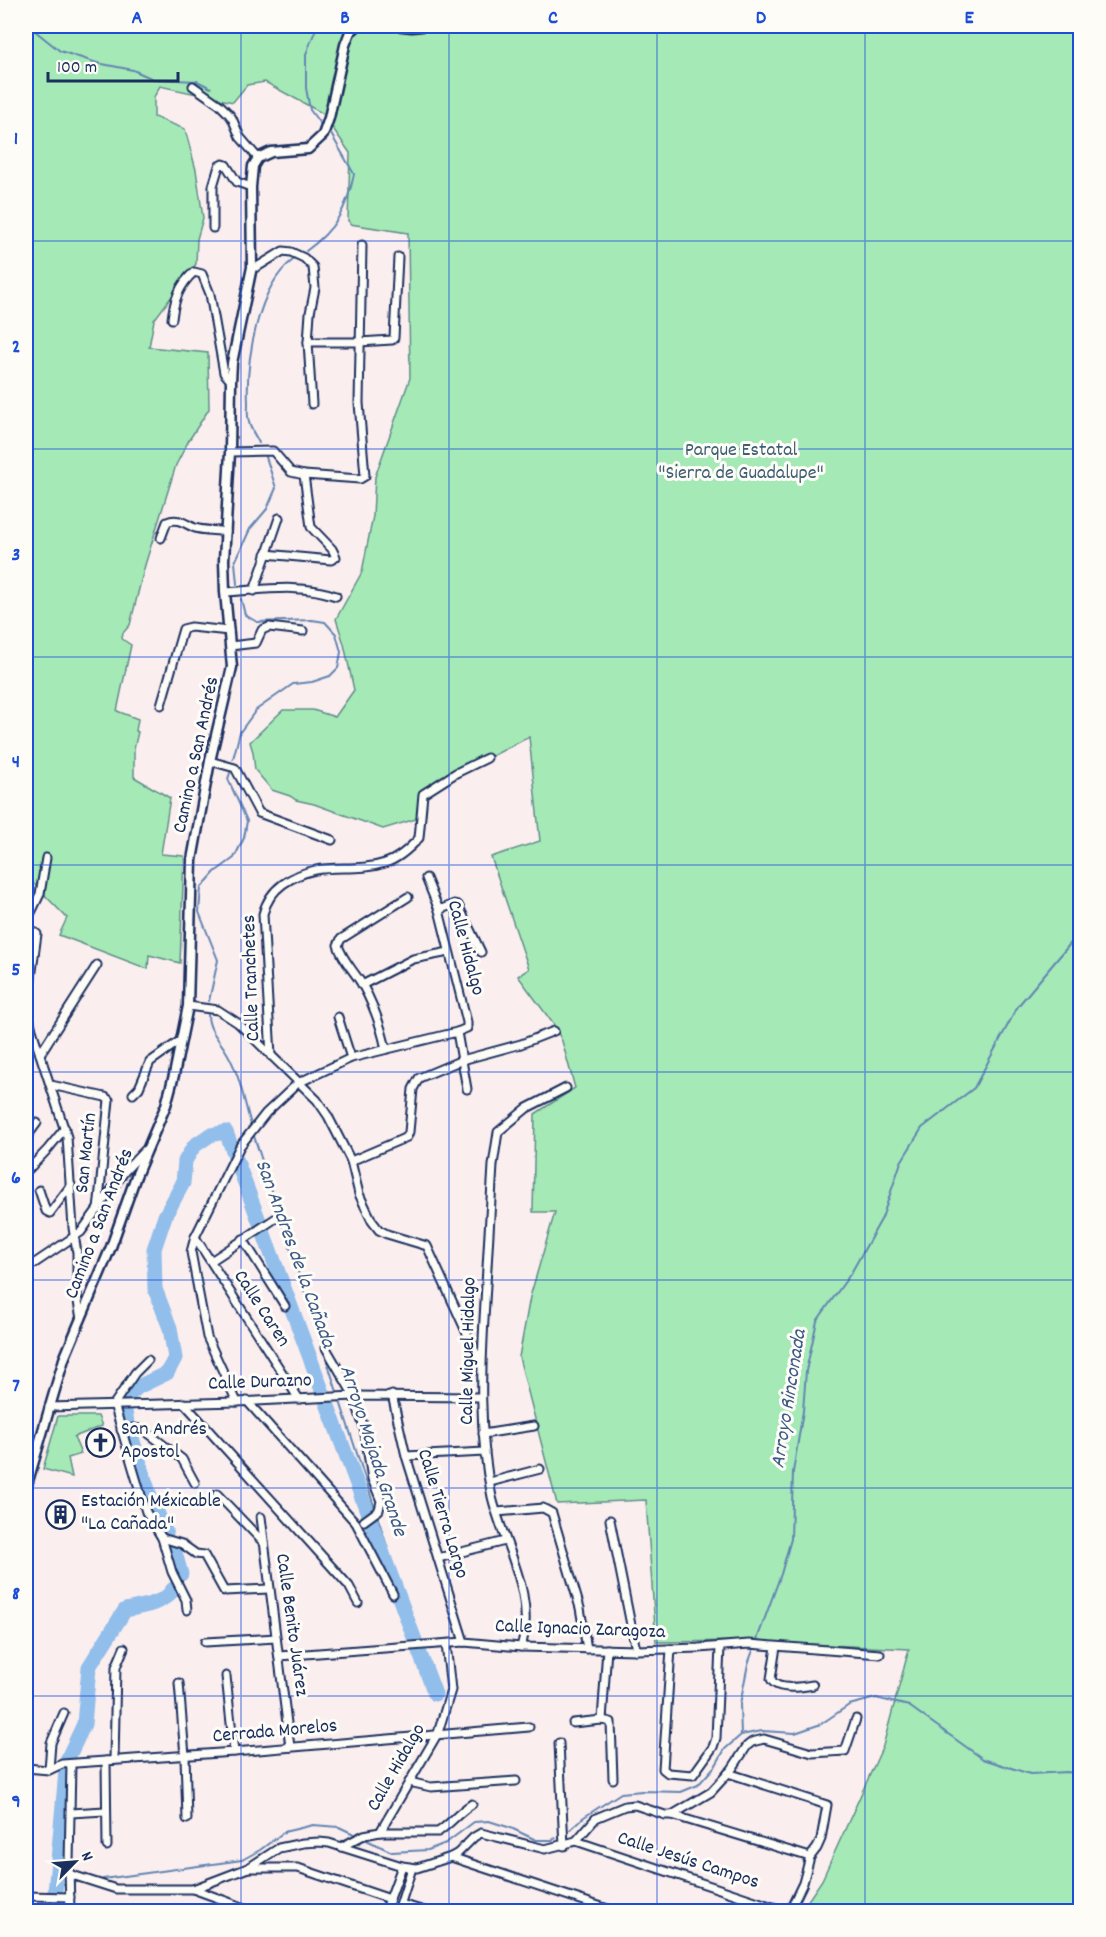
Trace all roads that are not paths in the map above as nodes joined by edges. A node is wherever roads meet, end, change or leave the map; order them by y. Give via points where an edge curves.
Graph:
1 (357, 26) edge
2 (401, 26) edge
3 (422, 26) edge
4 (193, 86) dead end
5 (258, 159) junction
6 (250, 187) junction
7 (213, 228) dead end
8 (362, 245) dead end
9 (398, 257) dead end
10 (252, 267) junction
11 (172, 320) dead end
12 (308, 342) junction
13 (358, 342) junction
14 (231, 381) junction
15 (312, 404) dead end
16 (230, 452) junction
17 (304, 475) junction
18 (279, 518) dead end
19 (226, 532) junction
20 (161, 538) dead end
21 (266, 554) junction
22 (254, 591) junction
23 (225, 592) junction
24 (336, 596) dead end
25 (229, 631) junction
26 (303, 631) dead end
27 (230, 646) junction
28 (161, 705) dead end
29 (487, 758) dead end
30 (210, 761) junction
31 (332, 840) dead end
32 (46, 858) dead end
33 (426, 878) dead end
34 (408, 897) dead end
35 (439, 910) junction
36 (27, 929) edge
37 (449, 952) junction
38 (482, 952) dead end
39 (97, 965) dead end
40 (362, 985) junction
41 (26, 1001) edge
42 (188, 1006) junction
43 (338, 1017) dead end
44 (554, 1031) dead end
45 (457, 1032) junction
46 (181, 1040) junction
47 (386, 1049) junction
48 (40, 1054) junction
49 (271, 1056) junction
50 (351, 1058) junction
51 (462, 1060) junction
52 (298, 1083) junction
53 (51, 1085) junction
54 (566, 1088) dead end
55 (466, 1089) dead end
56 (133, 1094) dead end
57 (36, 1123) dead end
58 (65, 1128) junction
59 (26, 1138) edge
60 (148, 1146) junction
61 (351, 1161) junction
62 (26, 1172) edge
63 (71, 1185) junction
64 (39, 1190) dead end
65 (97, 1211) junction
66 (276, 1218) dead end
67 (74, 1237) junction
68 (195, 1237) junction
69 (243, 1239) junction
70 (211, 1261) junction
71 (26, 1269) edge
72 (285, 1306) dead end
73 (81, 1319) junction
74 (326, 1348) dead end
75 (148, 1360) dead end
76 (481, 1364) junction
77 (392, 1395) junction
78 (354, 1396) junction
79 (480, 1397) junction
80 (299, 1399) junction
81 (247, 1401) junction
82 (237, 1402) junction
83 (184, 1403) junction
84 (114, 1404) junction
85 (49, 1407) junction
86 (534, 1426) dead end
87 (121, 1430) junction
88 (483, 1434) junction
89 (485, 1452) junction
90 (406, 1456) junction
91 (540, 1469) dead end
92 (490, 1482) junction
93 (195, 1484) dead end
94 (26, 1488) edge
95 (217, 1494) dead end
96 (496, 1512) junction
97 (261, 1517) dead end
98 (610, 1520) dead end
99 (364, 1521) dead end
100 (162, 1538) junction
101 (505, 1541) junction
102 (264, 1543) junction
103 (438, 1558) junction
104 (269, 1589) junction
105 (393, 1594) dead end
106 (358, 1603) dead end
107 (187, 1610) dead end
108 (276, 1638) junction
109 (205, 1642) dead end
110 (464, 1642) junction
111 (446, 1644) junction
112 (521, 1647) junction
113 (720, 1647) junction
114 (776, 1647) junction
115 (124, 1648) dead end
116 (587, 1649) junction
117 (607, 1649) junction
118 (671, 1649) junction
119 (636, 1650) junction
120 (880, 1654) dead end
121 (279, 1656) junction
122 (226, 1676) dead end
123 (180, 1683) dead end
124 (813, 1685) dead end
125 (64, 1713) dead end
126 (856, 1719) dead end
127 (602, 1720) junction
128 (573, 1723) dead end
129 (529, 1727) dead end
130 (438, 1733) junction
131 (559, 1743) dead end
132 (290, 1747) junction
133 (234, 1752) junction
134 (185, 1756) junction
135 (110, 1760) junction
136 (67, 1764) junction
137 (26, 1768) edge
138 (49, 1770) junction
139 (728, 1773) junction
140 (613, 1779) dead end
141 (516, 1781) dead end
142 (409, 1782) junction
143 (472, 1804) dead end
144 (105, 1811) junction
145 (71, 1813) junction
146 (672, 1815) junction
147 (187, 1819) dead end
148 (380, 1832) junction
149 (576, 1841) junction
150 (107, 1846) dead end
151 (564, 1846) junction
152 (341, 1847) junction
153 (451, 1857) junction
154 (810, 1857) junction
155 (402, 1866) junction
156 (248, 1868) junction
157 (412, 1868) junction
158 (69, 1874) junction
159 (193, 1889) junction
160 (26, 1896) edge
161 (70, 1897) junction
162 (390, 1899) junction
163 (401, 1904) junction
164 (72, 1911) edge
165 (256, 1911) edge
166 (385, 1911) edge
167 (398, 1911) edge
168 (428, 1911) edge
169 (616, 1911) edge
170 (789, 1911) edge

1 - 5 street via 345,45 323,135 308,149 271,152
2 - 3 street
4 - 5 street via 228,112 245,145
5 - 6 street, Camino a San Andrés
6 - 7 street via 237,182 226,165 219,166 213,186
6 - 10 street, Camino a San Andrés
8 - 13 street
9 - 13 street via 393,338
10 - 12 street via 283,251 304,258 313,267 315,288
10 - 14 street, Camino a San Andrés
11 - 14 street via 181,286 194,272 202,274 210,294 224,373
12 - 13 street
12 - 15 street
13 - 17 street via 358,403 365,474 360,479
14 - 16 street, Camino a San Andrés
16 - 17 street via 273,451 291,472
16 - 19 street, Camino a San Andrés
17 - 21 street via 311,527 336,557 331,560
18 - 21 street
19 - 20 street via 173,520 167,522
19 - 23 street, Camino a San Andrés
21 - 22 street
22 - 23 street
22 - 24 street via 294,588
23 - 25 street, Camino a San Andrés
25 - 27 street, Camino a San Andrés
25 - 28 street via 183,629
26 - 27 street via 269,627 262,630 256,643
27 - 30 street, Camino a San Andrés via 232,675
29 - 49 street, Calle Tranchetes via 423,794 419,838 394,859 375,865 303,873 277,888 270,897 263,915
30 - 31 street via 235,768 259,813
30 - 42 street, Camino a San Andrés via 190,873
32 - 36 street via 40,894 26,923
33 - 35 street, Calle Hidalgo
34 - 40 street via 341,939 340,952
35 - 37 street, Calle Hidalgo
35 - 38 street via 457,904
36 - 41 street via 38,934
37 - 40 street via 413,959
37 - 45 street, Calle Hidalgo via 468,1022 467,1028
39 - 48 street
40 - 47 street via 381,1024
41 - 48 street
42 - 46 street, Camino a San Andrés
42 - 49 street via 208,1007 226,1014
43 - 50 street
44 - 51 street
45 - 47 street
45 - 51 street
46 - 56 street via 150,1062
46 - 60 street, Camino a San Andrés via 169,1095
47 - 50 street
48 - 53 street
49 - 52 street
50 - 52 street
51 - 55 street
51 - 61 street via 425,1074 414,1085 407,1137
52 - 61 street via 323,1108
52 - 68 street via 266,1113 240,1146
53 - 58 street
53 - 65 street, San Martín via 108,1099
54 - 76 street, Calle Miguel Hidalgo via 527,1108 498,1132
57 - 59 street
58 - 62 street
58 - 63 street
60 - 65 street
60 - 73 street, Camino a San Andrés
61 - 76 street via 359,1194 379,1230 420,1243 431,1252
63 - 64 street via 50,1213
63 - 67 street
65 - 67 street
66 - 69 street
67 - 71 street
67 - 73 street
68 - 70 street, Calle Caren
68 - 82 street via 192,1252 207,1337
69 - 70 street
69 - 72 street
70 - 80 street, Calle Caren
73 - 85 street, Camino a San Andrés
74 - 78 street
75 - 84 street
76 - 79 street, Calle Miguel Hidalgo
77 - 78 street, Calle Durazno
77 - 79 street, Calle Durazno
77 - 90 street, Calle Tierra Largo
78 - 80 street, Calle Durazno
78 - 99 street via 372,1479 381,1501 379,1510
79 - 88 street, Calle Miguel Hidalgo
80 - 81 street, Calle Durazno
81 - 82 street, Calle Durazno
81 - 105 street via 356,1523
82 - 83 street, Calle Durazno
83 - 84 street, Calle Durazno
83 - 106 street, Calle Durazno via 349,1586
84 - 85 street, Calle Durazno
84 - 87 street
85 - 94 street, Camino a San Andrés
86 - 88 street
87 - 93 street via 144,1430 182,1459
87 - 100 street via 146,1512
88 - 89 street, Calle Miguel Hidalgo
89 - 90 street
89 - 92 street, Calle Miguel Hidalgo
90 - 103 street, Calle Tierra Largo
91 - 92 street
92 - 96 street, Calle Miguel Hidalgo
95 - 102 street
96 - 101 street, Calle Miguel Hidalgo
96 - 116 street via 543,1508 555,1518
97 - 102 street, Calle Benito Juárez
98 - 119 street
100 - 104 street via 205,1555 224,1591
100 - 107 street
101 - 103 street
101 - 112 street, Calle Miguel Hidalgo via 526,1613
102 - 104 street, Calle Benito Juárez
103 - 110 street, Calle Tierra Largo
104 - 108 street, Calle Benito Juárez
108 - 109 street
108 - 121 street, Calle Benito Juárez
110 - 111 street, Calle Ignacio Zaragoza
110 - 112 street, Calle Ignacio Zaragoza
111 - 121 street, Calle Ignacio Zaragoza
111 - 130 street, Calle Hidalgo via 451,1690
112 - 116 street, Calle Ignacio Zaragoza
113 - 114 street, Calle Ignacio Zaragoza
113 - 118 street, Calle Ignacio Zaragoza
113 - 118 street via 716,1738 693,1775 664,1772
114 - 120 street, Calle Ignacio Zaragoza
114 - 124 street via 772,1683
115 - 135 street via 116,1667
116 - 117 street, Calle Ignacio Zaragoza
117 - 119 street, Calle Ignacio Zaragoza
117 - 127 street
118 - 119 street, Calle Ignacio Zaragoza
121 - 132 street, Calle Benito Juárez
122 - 133 street
123 - 134 street
125 - 138 street via 51,1743
126 - 139 street via 845,1751 812,1753 762,1739 747,1746
127 - 128 street
127 - 140 street via 612,1727
129 - 130 street, Cerrada Morelos
130 - 132 street, Cerrada Morelos
130 - 142 street, Calle Hidalgo
131 - 151 street
132 - 133 street, Cerrada Morelos
133 - 134 street, Cerrada Morelos
134 - 135 street, Cerrada Morelos
134 - 147 street
135 - 136 street, Cerrada Morelos
135 - 144 street
136 - 138 street, Cerrada Morelos
136 - 145 street
137 - 138 street, Cerrada Morelos
139 - 146 street via 711,1792
139 - 154 street via 827,1805 821,1839
141 - 142 street via 431,1788
142 - 148 street, Calle Hidalgo
143 - 148 street via 438,1832
144 - 145 street
144 - 150 street
145 - 158 street
146 - 149 street via 625,1806 596,1818
146 - 154 street
148 - 152 street, Calle Hidalgo
149 - 151 street
149 - 170 street, Calle Jesús Campos
151 - 153 street via 541,1849 484,1833
152 - 155 street
152 - 156 street via 319,1842 286,1846
153 - 157 street
153 - 169 street
154 - 170 street
155 - 157 street
155 - 162 street
156 - 159 street
156 - 162 street via 298,1868
157 - 163 street
158 - 159 street via 120,1889
158 - 161 street
159 - 165 street
160 - 161 street
161 - 164 street
162 - 166 street
163 - 167 street
163 - 168 street

